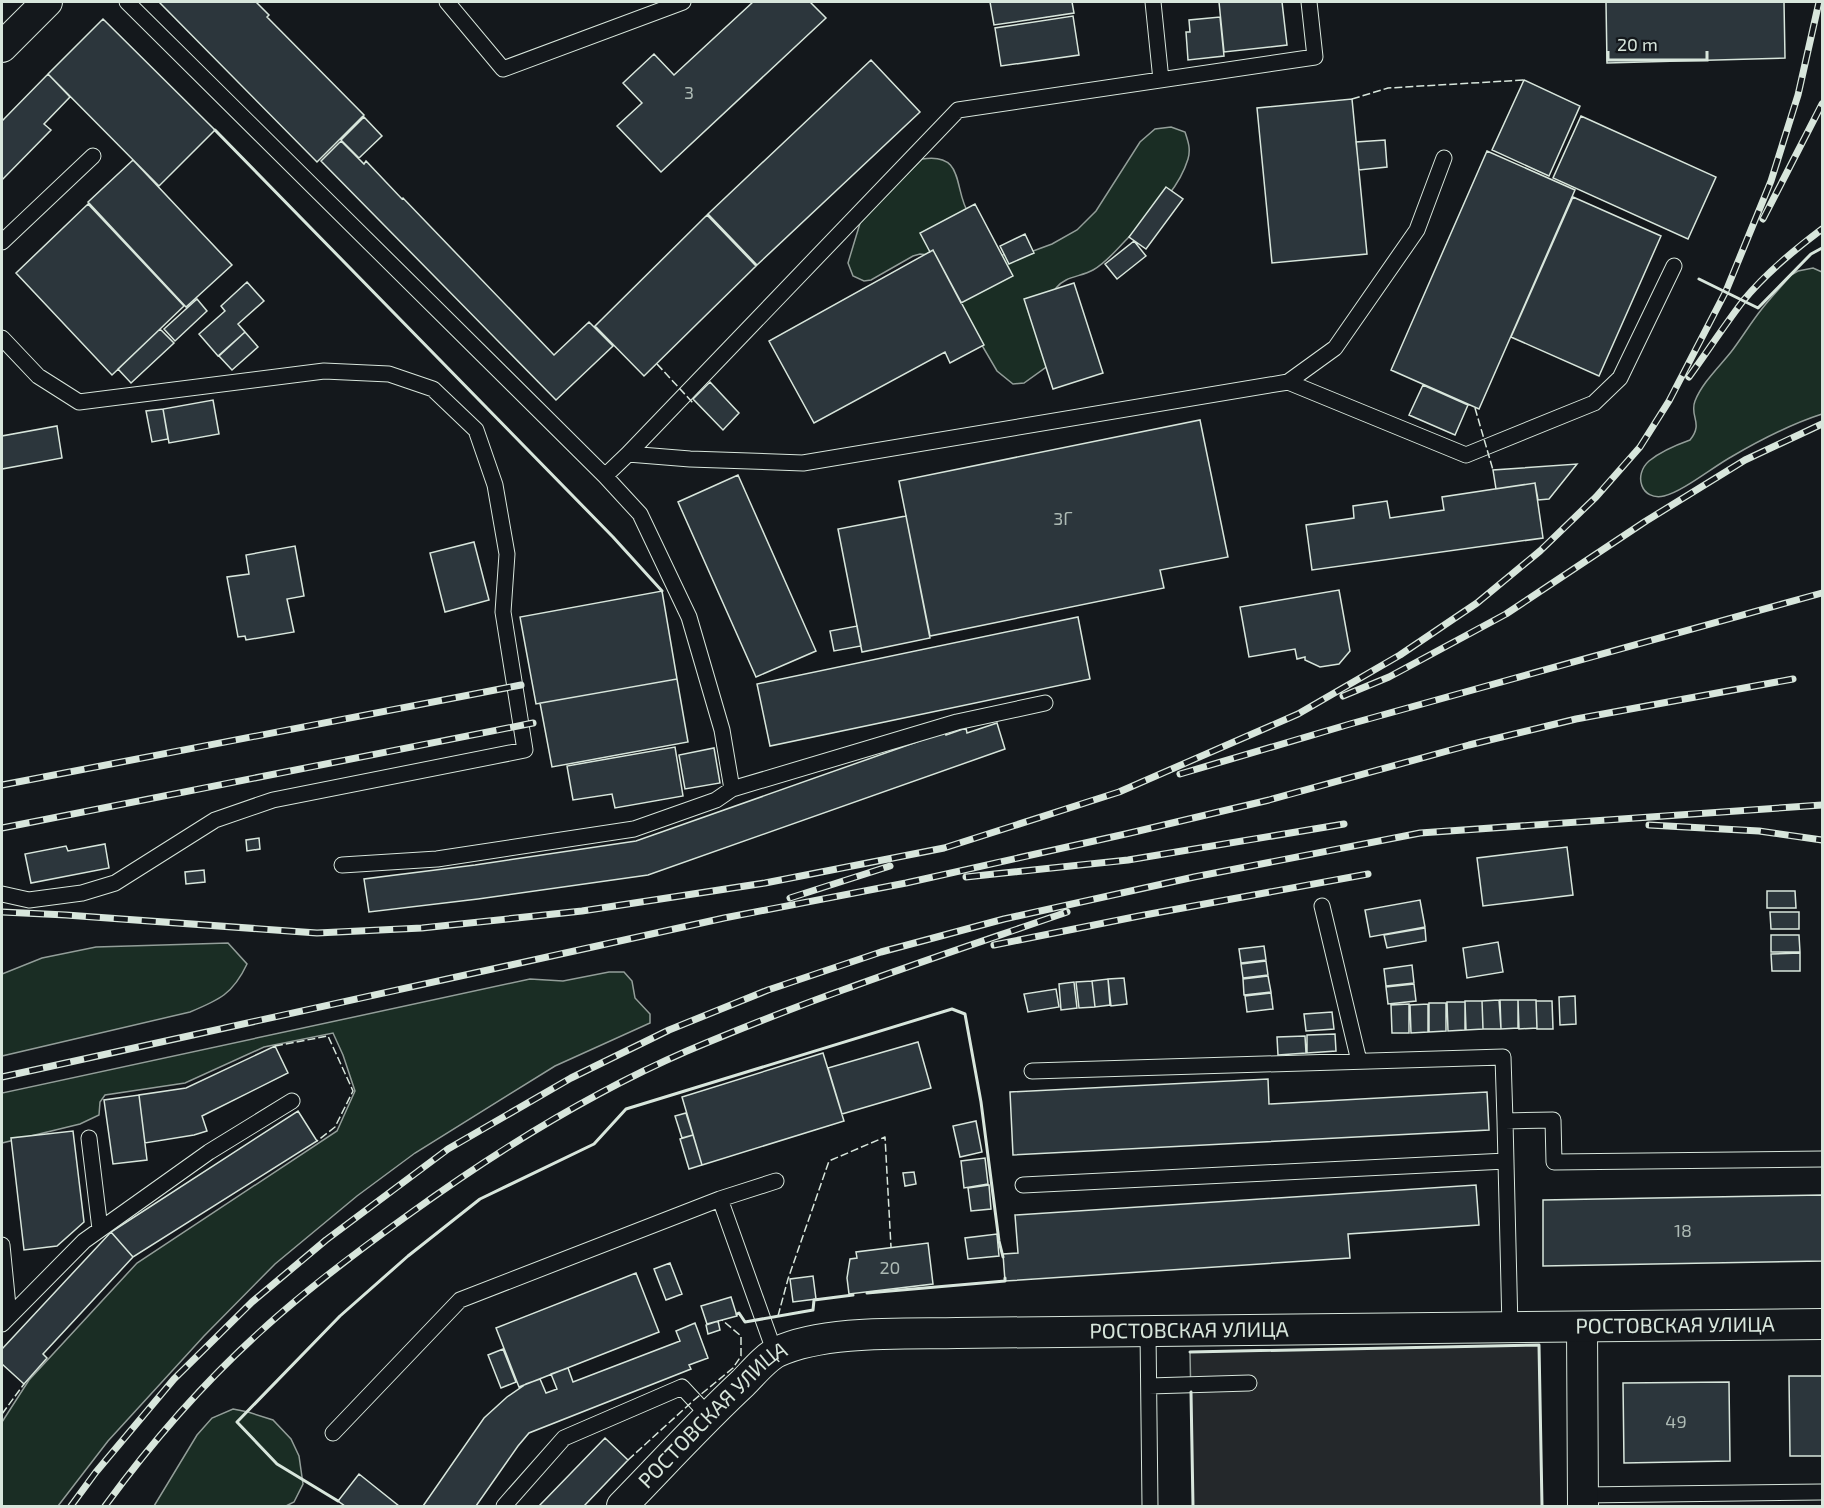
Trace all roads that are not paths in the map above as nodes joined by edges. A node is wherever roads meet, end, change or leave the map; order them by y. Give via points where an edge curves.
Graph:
1 (127, 2) edge
2 (447, 2) edge
3 (683, 2) edge
4 (1153, 2) edge
5 (1309, 2) edge
6 (42, 3) edge
7 (2, 47) edge
8 (1161, 80) junction
9 (93, 156) dead end
10 (1444, 158) dead end
11 (2, 242) edge
12 (1674, 266) dead end
13 (2, 338) edge
14 (1288, 382) junction
15 (628, 454) junction
16 (605, 476) junction
17 (1045, 703) dead end
18 (732, 789) junction
19 (342, 865) dead end
20 (2, 894) edge
21 (1322, 906) dead end
22 (1359, 1061) junction
23 (1032, 1071) dead end
24 (292, 1101) dead end
25 (1505, 1121) junction
26 (89, 1138) dead end
27 (1822, 1160) edge
28 (1506, 1161) junction
29 (776, 1181) dead end
30 (1023, 1185) dead end
31 (720, 1199) junction
32 (100, 1229) junction
33 (2, 1245) edge
34 (5, 1320) edge
35 (1822, 1324) edge
36 (1581, 1327) junction
37 (1510, 1328) junction
38 (1148, 1332) junction
39 (775, 1353) junction
40 (1249, 1383) dead end
41 (1149, 1386) junction
42 (708, 1415) junction
43 (333, 1433) dead end
44 (1822, 1492) edge
45 (1583, 1501) edge
46 (504, 1506) edge
47 (622, 1506) edge
48 (1150, 1506) edge

1 - 16 lane
2 - 3 lane via 503,69
4 - 8 lane
5 - 8 lane via 1315,57
6 - 7 street
8 - 15 lane via 958,110
9 - 11 lane
10 - 14 lane via 1417,230 1342,338 1335,348
12 - 14 lane via 1620,378 1594,403 1466,455
13 - 20 lane via 38,376 79,402 324,371 389,374 433,389 476,430 495,485 507,554 503,612 525,750 273,800 215,820 115,883 82,893 29,900
14 - 15 lane via 803,463
15 - 16 lane
16 - 18 lane via 640,514 689,617 722,730
17 - 18 lane via 957,722
18 - 19 lane via 716,800 634,829 437,859
21 - 22 lane
22 - 23 lane
22 - 25 lane via 1503,1057
24 - 32 lane via 209,1152
25 - 27 lane via 1553,1120 1554,1162
25 - 28 lane
26 - 32 lane
28 - 30 lane
28 - 37 lane
29 - 31 lane
31 - 39 lane
31 - 43 lane via 460,1300
32 - 34 lane
33 - 34 lane
35 - 36 street, РОСТОВСКАЯ УЛИЦА
36 - 37 street, РОСТОВСКАЯ УЛИЦА
36 - 45 street
37 - 38 street, РОСТОВСКАЯ УЛИЦА
38 - 39 street, РОСТОВСКАЯ УЛИЦА via 874,1334 800,1344
38 - 41 lane
39 - 42 street, РОСТОВСКАЯ УЛИЦА
40 - 41 lane
41 - 48 lane
42 - 46 lane via 682,1388 564,1438
42 - 47 street, РОСТОВСКАЯ УЛИЦА
44 - 45 lane

